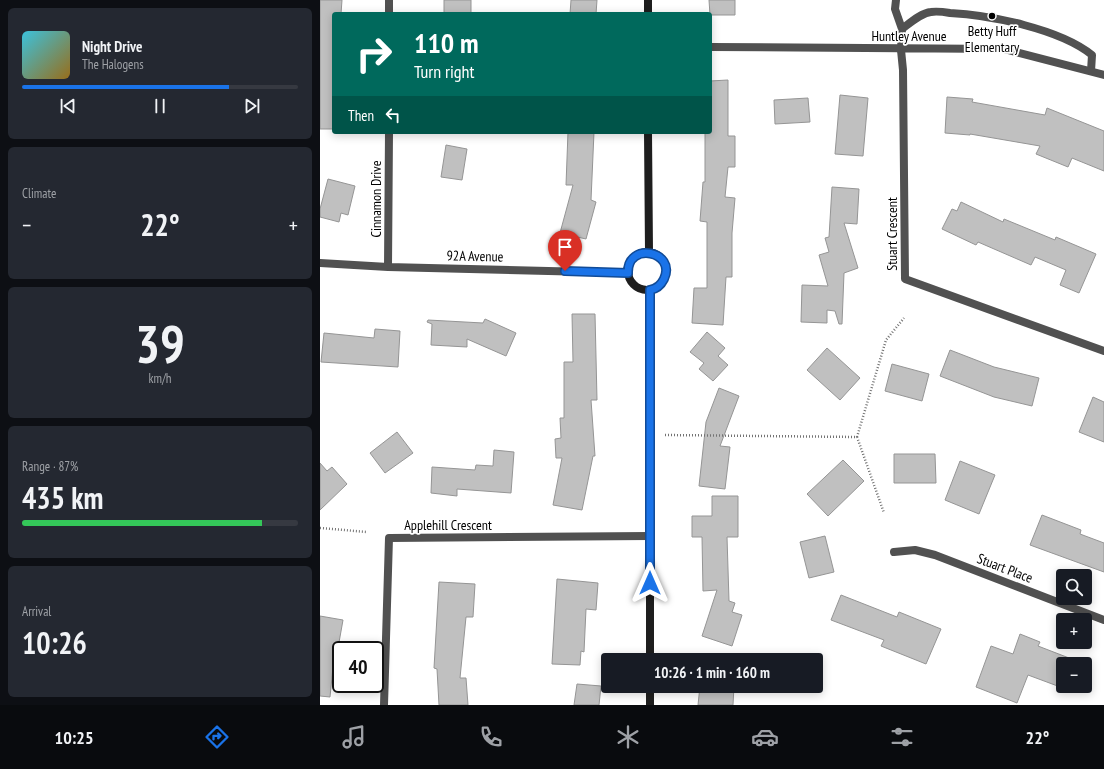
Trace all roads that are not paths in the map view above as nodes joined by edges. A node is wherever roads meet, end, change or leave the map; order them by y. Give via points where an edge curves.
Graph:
1 (389, 0) edge
2 (648, 0) edge
3 (896, 0) edge
4 (389, 12) edge
5 (648, 12) edge
6 (902, 29) junction
7 (712, 47) edge
8 (901, 50) junction
9 (1091, 71) junction
10 (1104, 75) edge
11 (389, 134) edge
12 (648, 134) edge
13 (649, 252) junction
14 (320, 263) edge
15 (388, 267) junction
16 (628, 273) junction
17 (650, 290) junction
18 (1104, 351) edge
19 (650, 536) junction
20 (894, 552) dead end
21 (1104, 620) edge
22 (650, 653) edge
23 (650, 693) edge
24 (384, 705) edge
25 (650, 705) edge

1 - 4 street
2 - 5 street
3 - 6 street via 895,9
6 - 8 street
6 - 9 street via 913,20 931,12 966,13 1010,21 1062,38 1083,48 1092,55
7 - 8 street, Huntley Avenue
8 - 9 street, Huntley Avenue via 1004,49
8 - 18 street, Stuart Crescent via 905,279
9 - 10 street, Huntley Avenue
11 - 15 street, Cinnamon Drive
12 - 13 street
13 - 16 street via 632,259
13 - 17 street via 660,258 666,269 663,281
14 - 15 street, 92A Avenue
15 - 16 street, 92A Avenue
16 - 17 street via 636,287
17 - 19 street
19 - 22 street
19 - 24 street, Applehill Crescent via 389,538
20 - 21 street, Stuart Place via 914,550 935,555
23 - 25 street

